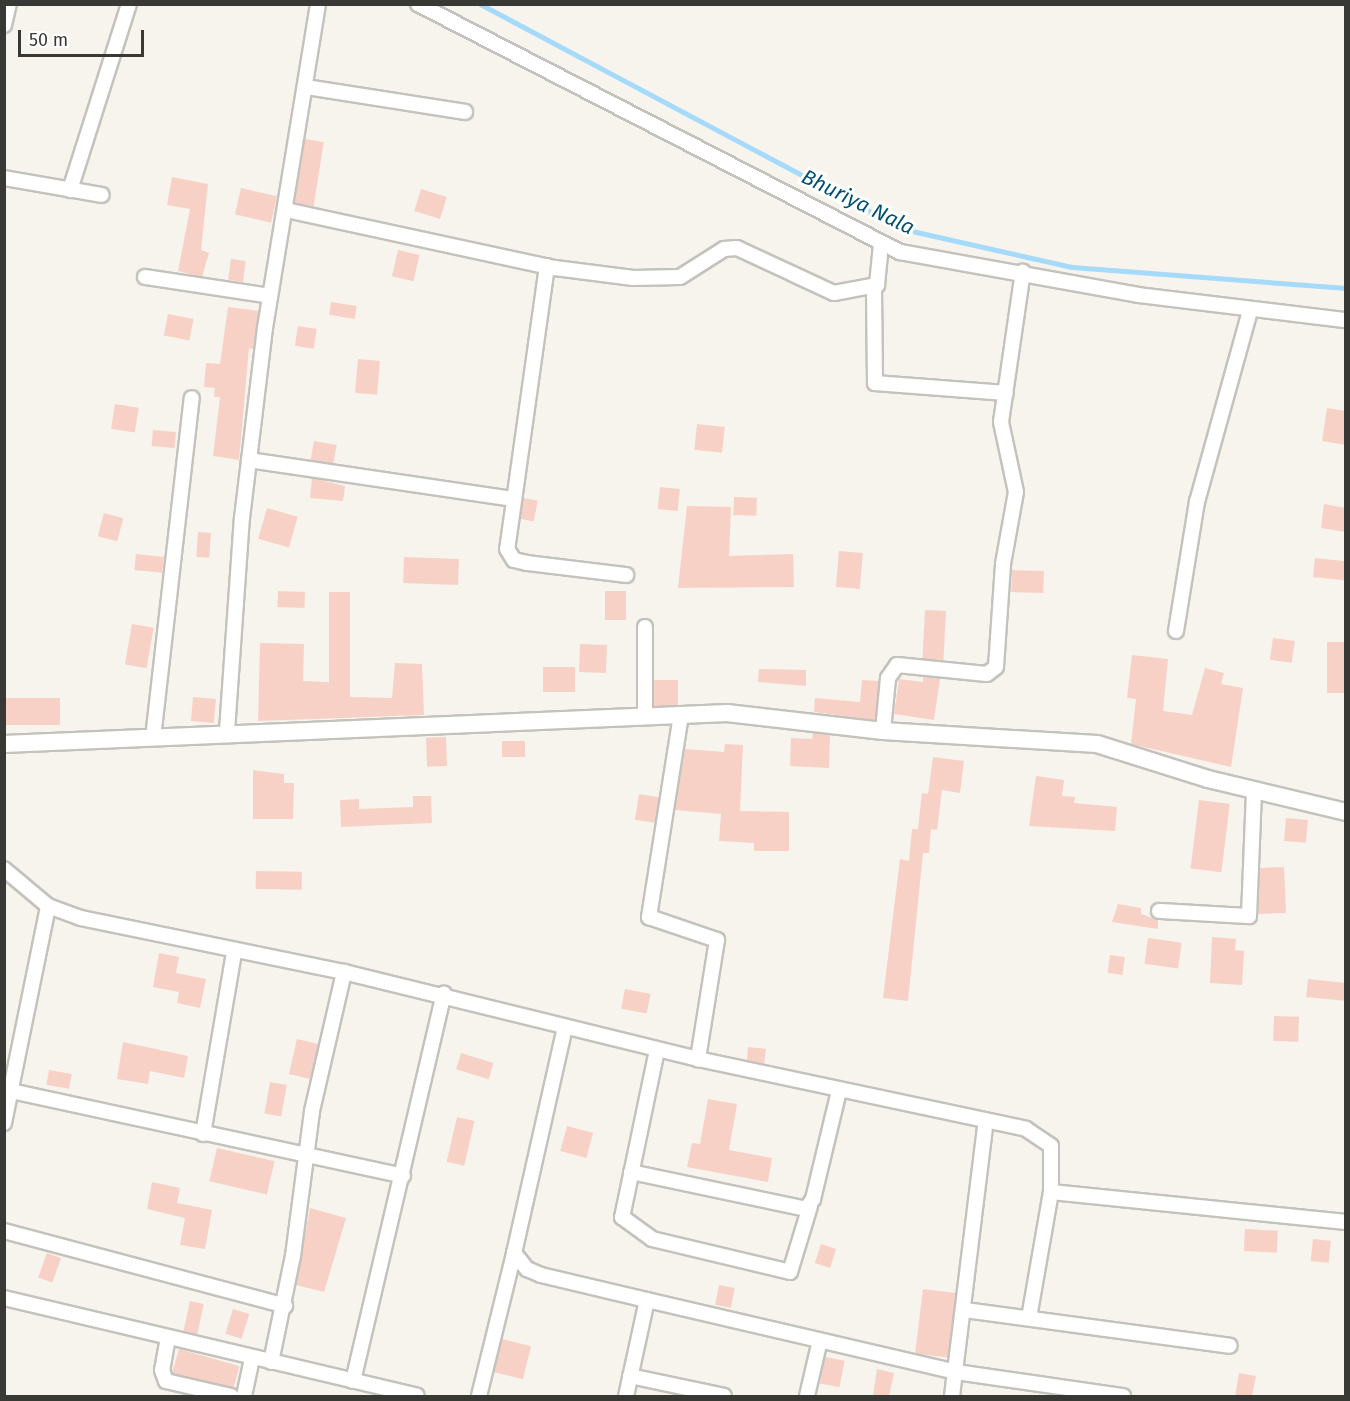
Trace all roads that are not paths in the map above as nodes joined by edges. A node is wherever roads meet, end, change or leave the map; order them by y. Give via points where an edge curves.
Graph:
1 (9, 4) edge
2 (129, 4) edge
3 (318, 4) edge
4 (418, 4) edge
5 (4, 25) edge
6 (306, 87) junction
7 (465, 112) dead end
8 (4, 178) edge
9 (70, 190) junction
10 (102, 195) dead end
11 (286, 210) junction
12 (881, 244) junction
13 (547, 266) junction
14 (1023, 272) junction
15 (145, 277) dead end
16 (874, 288) junction
17 (270, 296) junction
18 (1250, 311) junction
19 (1346, 320) edge
20 (1006, 393) junction
21 (192, 398) dead end
22 (249, 460) junction
23 (512, 499) junction
24 (626, 575) dead end
25 (645, 627) dead end
26 (1176, 631) dead end
27 (681, 715) junction
28 (645, 717) junction
29 (227, 731) junction
30 (883, 731) junction
31 (153, 738) junction
32 (4, 744) edge
33 (1254, 791) junction
34 (1346, 812) edge
35 (4, 869) edge
36 (48, 906) junction
37 (1159, 911) dead end
38 (234, 952) junction
39 (344, 972) junction
40 (444, 994) junction
41 (566, 1027) junction
42 (657, 1050) junction
43 (698, 1059) junction
44 (11, 1091) junction
45 (838, 1091) junction
46 (986, 1121) junction
47 (4, 1123) edge
48 (203, 1134) junction
49 (305, 1154) junction
50 (632, 1172) junction
51 (403, 1176) junction
52 (1050, 1192) junction
53 (810, 1206) junction
54 (1346, 1222) edge
55 (4, 1231) edge
56 (514, 1253) junction
57 (4, 1298) edge
58 (647, 1300) junction
59 (285, 1306) junction
60 (965, 1310) junction
61 (1029, 1318) junction
62 (168, 1337) junction
63 (820, 1340) junction
64 (1230, 1346) dead end
65 (252, 1358) junction
66 (271, 1362) junction
67 (956, 1372) junction
68 (630, 1376) junction
69 (353, 1381) junction
70 (231, 1396) edge
71 (244, 1396) edge
72 (417, 1396) edge
73 (479, 1396) edge
74 (626, 1396) edge
75 (724, 1396) edge
76 (807, 1396) edge
77 (952, 1396) edge
78 (1123, 1396) edge

1 - 5 street
2 - 9 street
3 - 6 street
4 - 12 street
6 - 7 street
6 - 11 street
8 - 9 street
9 - 10 street
11 - 13 street
11 - 17 street
12 - 14 street via 934,260
12 - 16 street via 880,281
13 - 16 street via 663,279 687,274 732,248 834,293
13 - 23 street
14 - 18 street
14 - 20 street
15 - 17 street
16 - 20 street via 875,383
17 - 22 street
18 - 19 street
18 - 26 street via 1197,502
20 - 30 street via 1001,434 1016,492 1003,564 996,667 987,674 897,665 888,678
21 - 31 street
22 - 23 street
22 - 29 street
23 - 24 street via 507,549 514,560
25 - 28 street
27 - 28 street
27 - 30 street via 747,714
27 - 43 street via 649,917 717,940
28 - 29 street via 456,729
29 - 31 street
30 - 33 street via 1097,744
31 - 32 street
33 - 34 street
33 - 37 street via 1249,916
35 - 36 street
36 - 38 street via 81,918
36 - 44 street
38 - 39 street
38 - 48 street
39 - 40 street
39 - 49 street
40 - 41 street
40 - 51 street
41 - 42 street
41 - 56 street
42 - 43 street
42 - 50 street
43 - 45 street
44 - 47 street
44 - 48 street
45 - 46 street
45 - 53 street
46 - 52 street via 1047,1139 1054,1154
46 - 60 street
48 - 49 street
49 - 51 street
49 - 59 street
50 - 53 street via 792,1210
50 - 53 street via 622,1217 652,1239 790,1272
51 - 69 street
52 - 54 street
52 - 61 street
55 - 59 street
56 - 58 street via 527,1269 541,1275
56 - 73 street
57 - 62 street
58 - 63 street
58 - 68 street
59 - 66 street
60 - 61 street
60 - 67 street
61 - 64 street
62 - 65 street
62 - 70 street via 162,1370 166,1381
63 - 67 street
63 - 76 street
65 - 66 street
65 - 71 street
66 - 69 street
67 - 77 street
67 - 78 street
68 - 74 street
68 - 75 street
69 - 72 street

